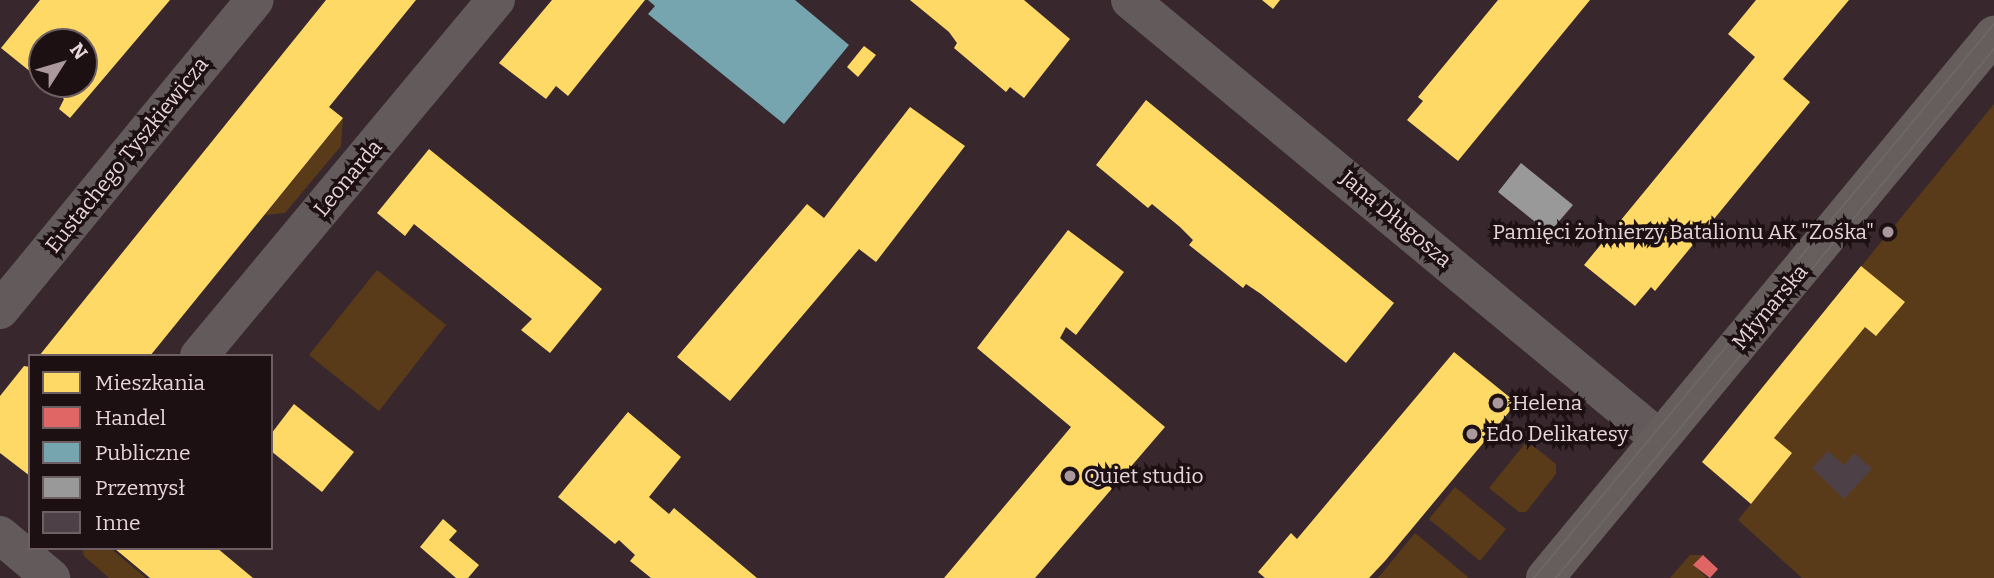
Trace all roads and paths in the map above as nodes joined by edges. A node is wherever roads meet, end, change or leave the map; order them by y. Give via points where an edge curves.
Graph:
1 (255, 0) edge
2 (496, 0) edge
3 (1130, 0) edge
4 (1994, 35) edge
5 (0, 310) edge
6 (201, 354) edge
7 (1660, 439) junction
8 (0, 536) edge
9 (40, 562) edge
10 (1545, 578) edge

1 - 5 street, Eustachego Tyszkiewicza
2 - 6 street, Leonarda
3 - 7 street, Jana Długosza
4 - 7 street, Młynarska
7 - 10 street, Młynarska
8 - 9 street

